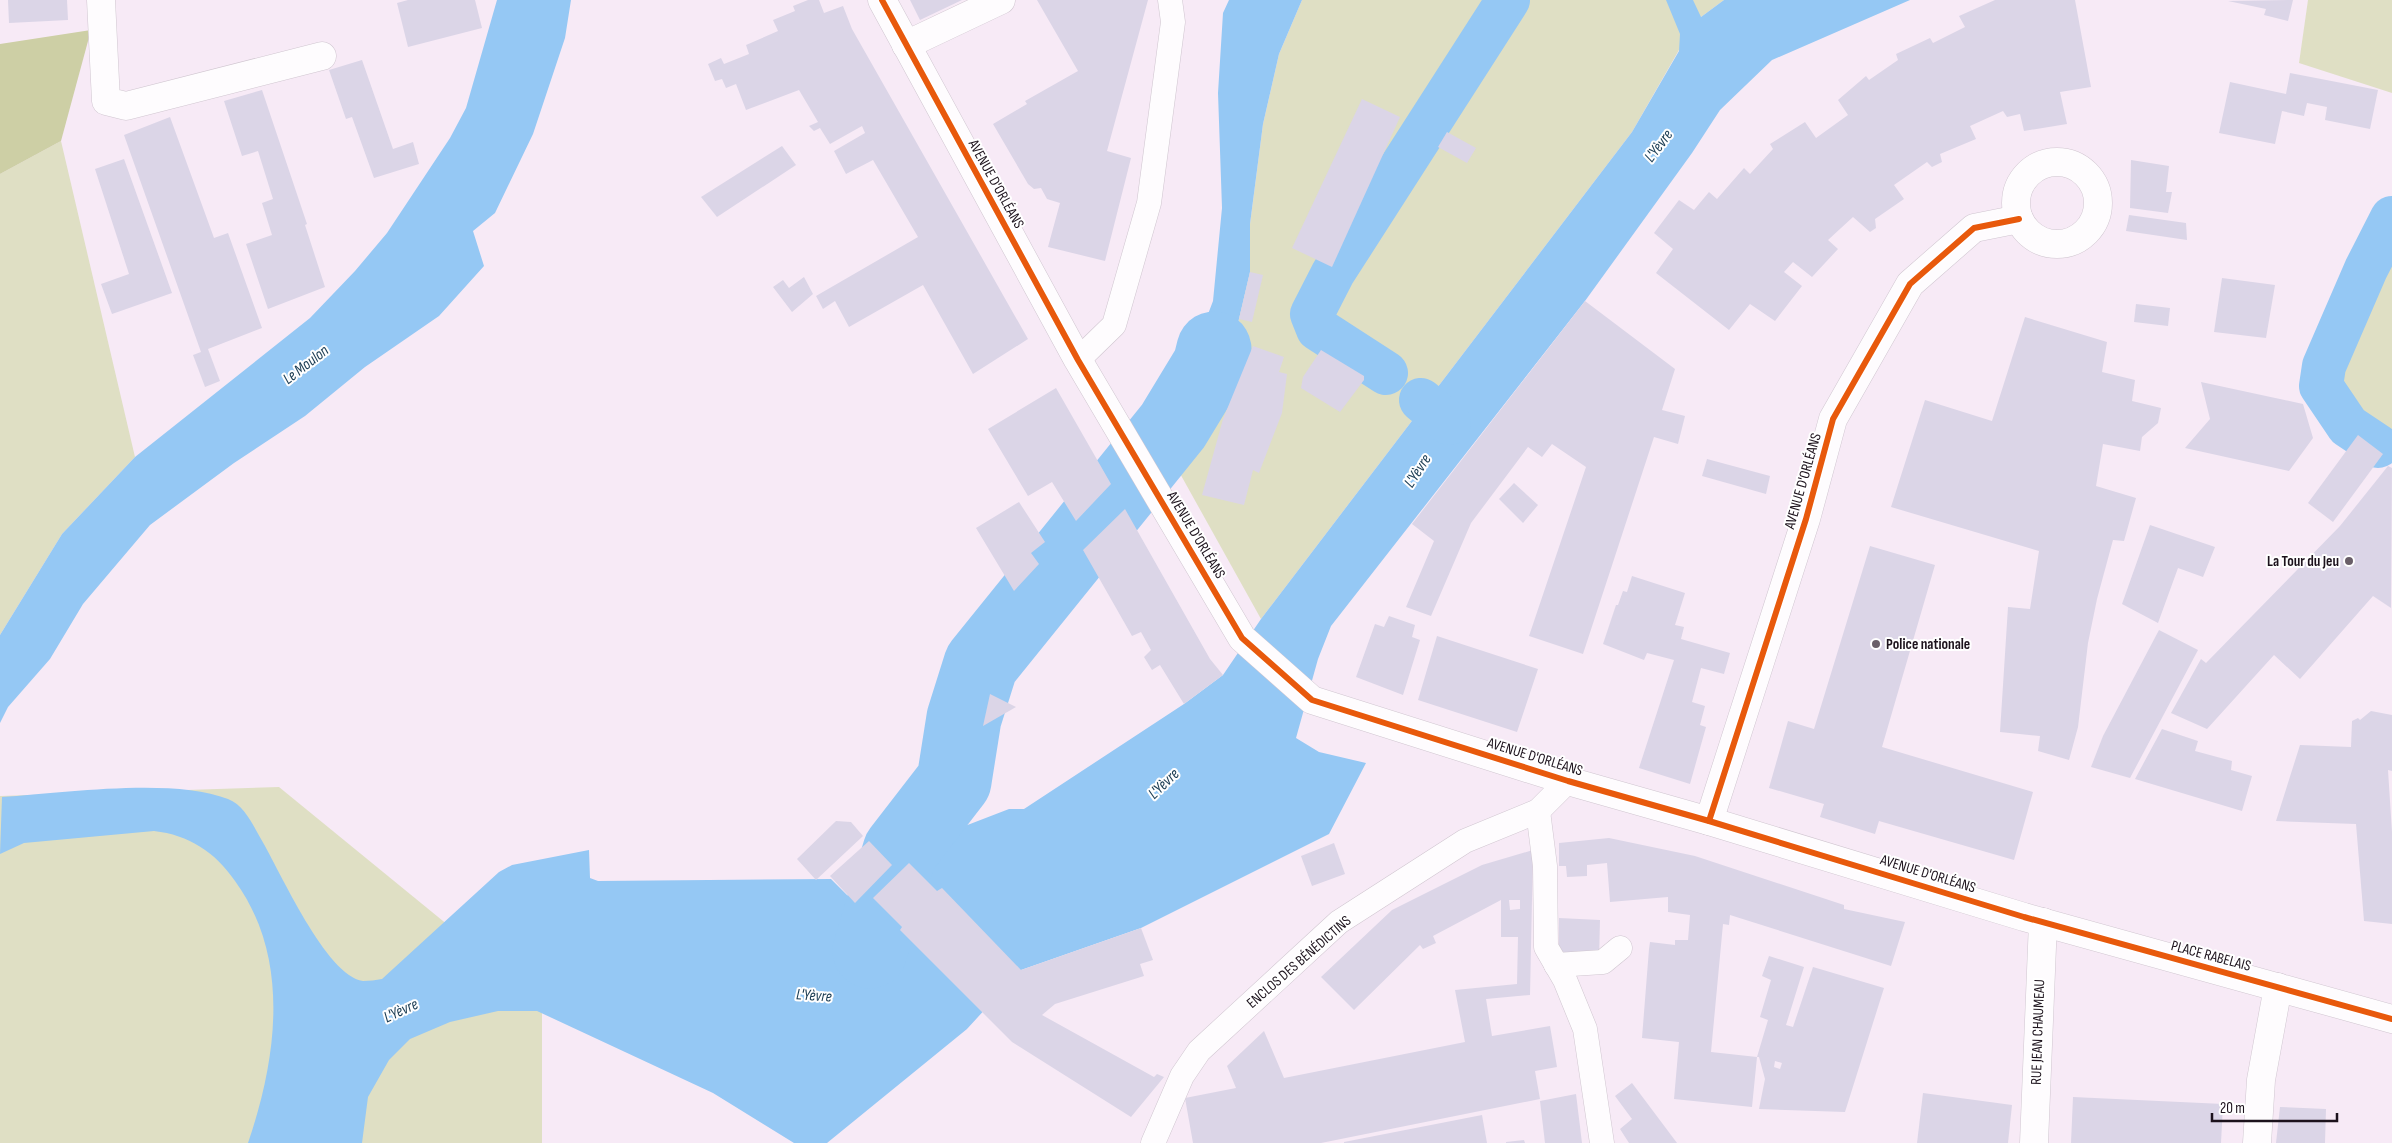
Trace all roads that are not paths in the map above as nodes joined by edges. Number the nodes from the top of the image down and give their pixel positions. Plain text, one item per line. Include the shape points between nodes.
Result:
1 (101, 0) edge
2 (882, 0) edge
3 (1001, 0) edge
4 (1170, 0) edge
5 (906, 44) junction
6 (322, 56) dead end
7 (2019, 219) dead end
8 (1078, 360) junction
9 (1568, 781) junction
10 (1538, 811) junction
11 (1709, 821) junction
12 (2033, 919) junction
13 (1620, 948) dead end
14 (1556, 965) junction
15 (2278, 987) junction
16 (2392, 1019) edge
17 (1153, 1143) edge
18 (1602, 1143) edge
19 (2034, 1143) edge
20 (2257, 1143) edge

1 - 6 main road via 106,101 126,106
2 - 5 main road, AVENUE D'ORLÉANS
3 - 5 main road
4 - 8 lane via 1174,22 1149,203 1114,325
5 - 8 main road, AVENUE D'ORLÉANS
7 - 11 main road, AVENUE D'ORLÉANS via 1974,228 1910,284 1833,419 1806,518
8 - 9 main road, AVENUE D'ORLÉANS via 1242,638 1312,700
9 - 10 lane, ENCLOS DES BÉNÉDICTINS
9 - 11 main road, AVENUE D'ORLÉANS
10 - 14 lane via 1545,866 1546,947
10 - 17 lane, ENCLOS DES BÉNÉDICTINS via 1464,841 1339,922 1199,1051 1182,1076
11 - 12 main road, AVENUE D'ORLÉANS
12 - 15 main road, PLACE RABELAIS
12 - 19 main road, RUE JEAN CHAUMEAU
13 - 14 lane via 1603,962
14 - 18 lane via 1585,1029
15 - 16 main road, PLACE RABELAIS
15 - 20 main road via 2261,1080

